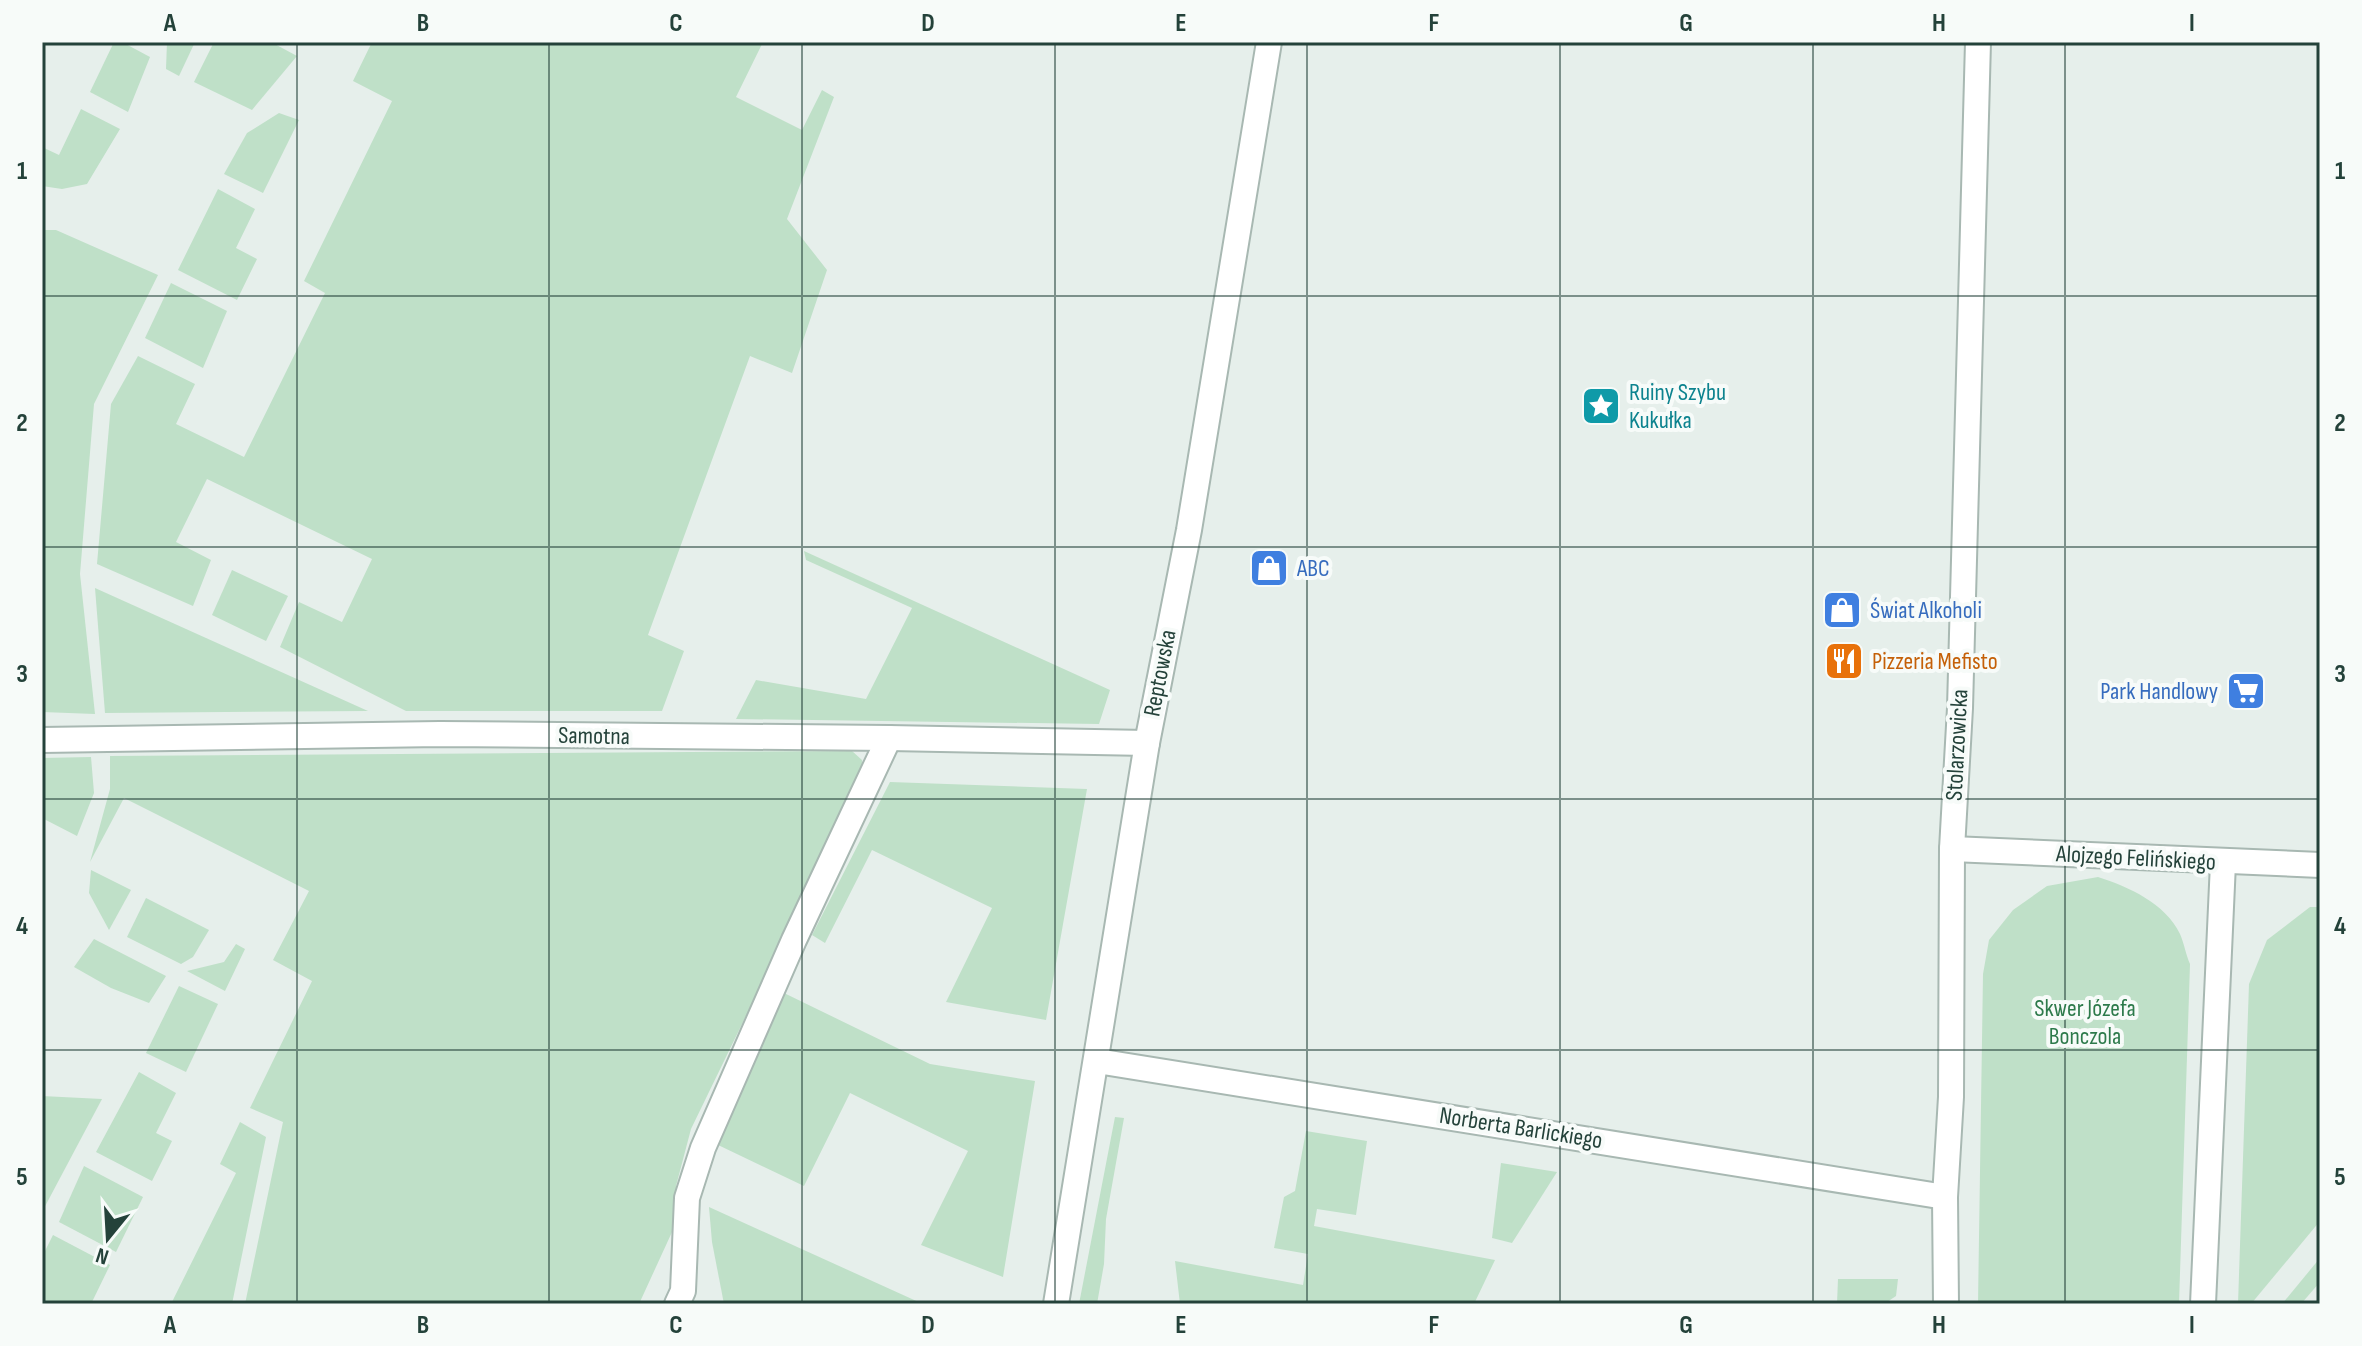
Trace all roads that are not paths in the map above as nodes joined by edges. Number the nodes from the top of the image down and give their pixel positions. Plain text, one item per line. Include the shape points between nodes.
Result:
1 (1269, 42) edge
2 (1978, 42) edge
3 (889, 738) junction
4 (42, 740) edge
5 (1147, 743) junction
6 (1952, 849) junction
7 (2223, 863) junction
8 (2320, 865) edge
9 (1097, 1061) junction
10 (1945, 1197) junction
11 (677, 1304) edge
12 (1056, 1304) edge
13 (1946, 1304) edge
14 (2203, 1304) edge

1 - 5 street, Reptowska via 1189,530
2 - 6 street, Stolarzowicka
3 - 4 street, Samotna via 412,734
3 - 5 street, Samotna
3 - 11 street via 703,1148 687,1198 683,1291
5 - 9 street, Reptowska
6 - 7 street, Alojzego Felińskiego
6 - 10 street, Stolarzowicka
7 - 8 street, Alojzego Felińskiego
7 - 14 street
9 - 10 street, Norberta Barlickiego
9 - 12 street, Reptowska
10 - 13 street, Stolarzowicka

